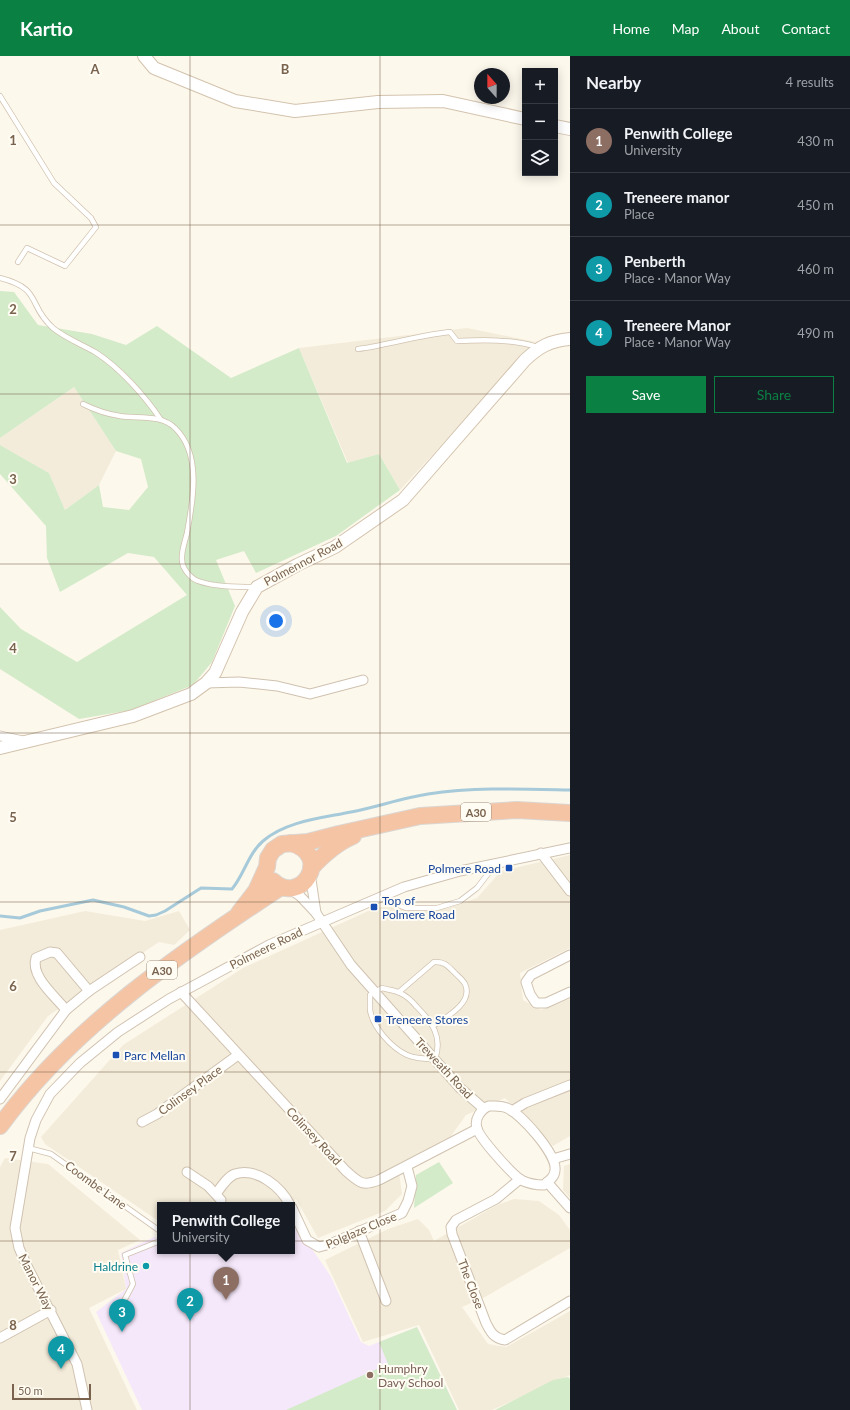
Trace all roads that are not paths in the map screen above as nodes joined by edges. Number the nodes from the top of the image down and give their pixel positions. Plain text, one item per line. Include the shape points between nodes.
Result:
1 (144, 56) edge
2 (0, 96) edge
3 (522, 119) edge
4 (558, 127) edge
5 (570, 129) edge
6 (18, 262) dead end
7 (0, 278) edge
8 (570, 339) edge
9 (538, 348) junction
10 (358, 349) dead end
11 (83, 404) dead end
12 (161, 420) junction
13 (257, 587) junction
14 (363, 680) dead end
15 (206, 683) junction
16 (0, 736) edge
17 (23, 741) junction
18 (0, 748) edge
19 (570, 813) edge
20 (384, 823) junction
21 (291, 843) junction
22 (570, 848) edge
23 (541, 853) junction
24 (496, 863) junction
25 (267, 867) junction
26 (311, 871) junction
27 (285, 887) junction
28 (570, 891) edge
29 (380, 898) junction
30 (239, 913) junction
31 (316, 913) junction
32 (322, 922) junction
33 (570, 955) edge
34 (140, 957) dead end
35 (89, 991) junction
36 (181, 992) junction
37 (375, 992) junction
38 (399, 992) junction
39 (570, 992) edge
40 (66, 1010) junction
41 (433, 1026) junction
42 (238, 1055) junction
43 (435, 1059) junction
44 (570, 1084) edge
45 (0, 1099) edge
46 (483, 1108) junction
47 (512, 1111) junction
48 (142, 1122) dead end
49 (0, 1126) edge
50 (477, 1129) junction
51 (28, 1148) junction
52 (570, 1154) edge
53 (553, 1159) junction
54 (406, 1167) junction
55 (187, 1172) dead end
56 (520, 1179) junction
57 (547, 1182) junction
58 (288, 1202) edge
59 (570, 1208) edge
60 (295, 1214) edge
61 (157, 1229) edge
62 (359, 1231) junction
63 (157, 1241) edge
64 (125, 1299) dead end
65 (386, 1301) dead end
66 (570, 1301) edge
67 (51, 1310) junction
68 (0, 1338) edge
69 (87, 1410) edge

1 - 3 street via 154,68 235,101 295,111 378,102 443,101
2 - 6 lane via 54,183 91,218 96,227 65,266 27,248
4 - 5 street
7 - 12 lane via 17,282 31,293 42,318 53,328 96,353 116,370 150,403
8 - 9 street, Polmennor Road
9 - 10 lane via 507,342 457,341 450,332 417,336 384,346
9 - 13 street, Polmennor Road via 403,500 335,547 297,564
11 - 12 lane via 108,414
12 - 13 lane via 175,428 191,458 194,492 182,560 186,572 197,580 225,586
13 - 15 street, Polmennor Road via 242,612 215,673
14 - 15 street via 310,694 277,686 239,682
15 - 17 street, Polmennor Road via 191,694 133,716
16 - 17 street
17 - 18 street, Polmennor Road
19 - 20 highway, A30 via 517,810 476,812 420,816
20 - 21 highway, A30 via 308,842
20 - 26 highway, A30 via 334,847
21 - 25 highway, A30 via 282,844 273,850 268,858
21 - 26 highway via 300,846 306,852 311,859
22 - 23 street, Polmeere Road
23 - 24 street, Polmeere Road
23 - 28 street
24 - 29 street, Polmeere Road via 404,887
24 - 29 lane via 477,888 460,901 436,908 406,908
25 - 27 highway via 272,879
25 - 30 highway, A30 via 256,891
26 - 27 highway, A30 via 302,884
26 - 31 street, Treweath Road
27 - 30 highway, A30
27 - 31 street, Treweath Road via 300,896
29 - 32 street, Polmeere Road
30 - 49 highway, A30 via 181,955 88,1030 48,1067
31 - 32 street, Treweath Road
32 - 36 street, Polmeere Road via 270,945
32 - 37 street, Treweath Road via 351,965
33 - 39 street via 531,975 526,982 536,1003 546,1003
34 - 35 street
35 - 40 street
35 - 40 street via 57,954 50,952 36,958 34,965 37,974
36 - 42 street, Colinsey Road
36 - 51 street, Polmeere Road via 118,1032 80,1063 50,1094 36,1120
37 - 38 lane via 382,988
37 - 43 street, Treweath Road
37 - 43 lane via 370,995 370,1012 376,1025 394,1047 408,1056
38 - 41 lane via 408,998
38 - 41 lane via 434,962 441,961 447,965 465,984 466,995 459,1007
40 - 45 street
41 - 43 lane via 438,1042
42 - 48 street, Colinsey Place via 157,1114
42 - 54 street, Colinsey Road via 346,1171 361,1183 369,1184
43 - 46 street, Treweath Road via 460,1088
44 - 47 street
46 - 47 street, Treweath Road via 506,1107
46 - 50 street, Treweath Road via 476,1121
47 - 53 street, Treweath Road via 524,1121
50 - 54 street, Colinsey Road
50 - 56 street via 510,1171
51 - 61 lane, Coombe Lane via 51,1154
51 - 67 street, Manor Way via 15,1228 19,1248
52 - 53 street
53 - 57 street via 555,1170
54 - 62 street, Polglaze Close via 412,1186 402,1213
55 - 58 street via 208,1186 218,1197 234,1174 248,1172 273,1184
56 - 57 street via 534,1185 544,1185
56 - 66 street, The Close via 496,1199 456,1220 451,1227 486,1323 492,1334 505,1340
57 - 59 street
60 - 62 street, Polglaze Close via 307,1240 320,1247
62 - 65 street
63 - 64 lane via 125,1255 133,1284
67 - 68 street
67 - 69 street, Manor Way via 77,1364

